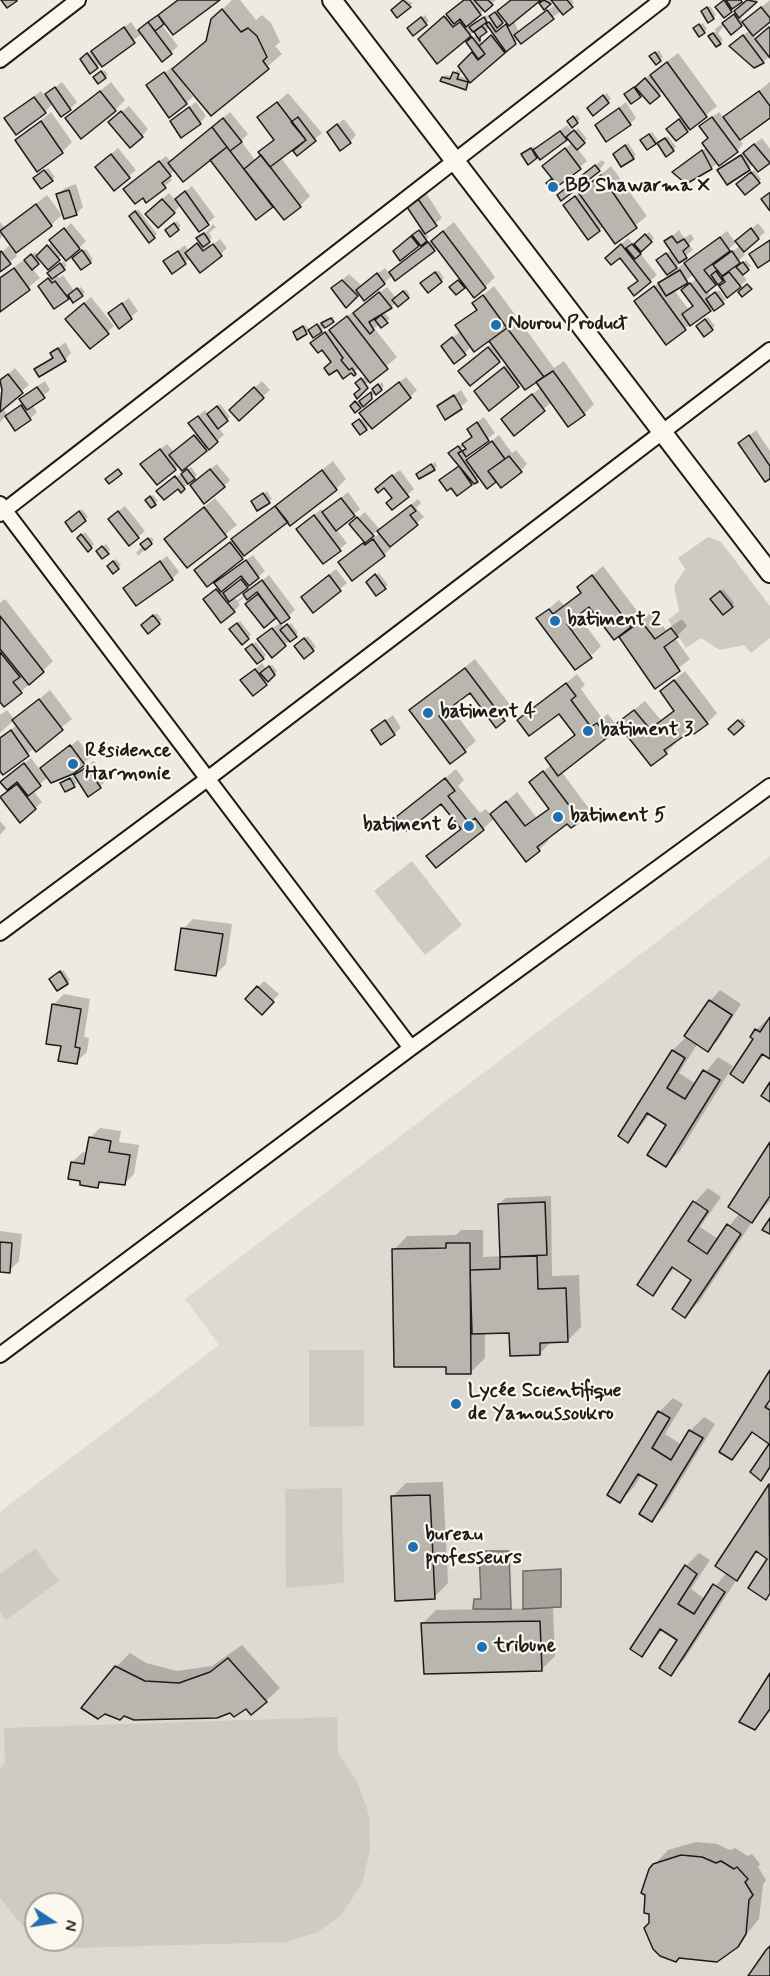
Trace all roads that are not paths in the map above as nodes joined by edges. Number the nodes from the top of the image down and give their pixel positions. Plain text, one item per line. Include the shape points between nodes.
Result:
1 (78, 0) edge
2 (332, 0) edge
3 (662, 0) edge
4 (0, 60) edge
5 (455, 161) junction
6 (770, 350) edge
7 (662, 434) junction
8 (2, 509) edge
9 (770, 573) edge
10 (206, 780) junction
11 (770, 786) edge
12 (0, 933) edge
13 (411, 1048) junction
14 (0, 1355) edge

1 - 4 street
2 - 5 street
3 - 5 street
5 - 7 street
5 - 8 street
6 - 7 street
7 - 9 street
7 - 10 street
8 - 10 street
10 - 12 street
10 - 13 street
11 - 13 street
13 - 14 street

